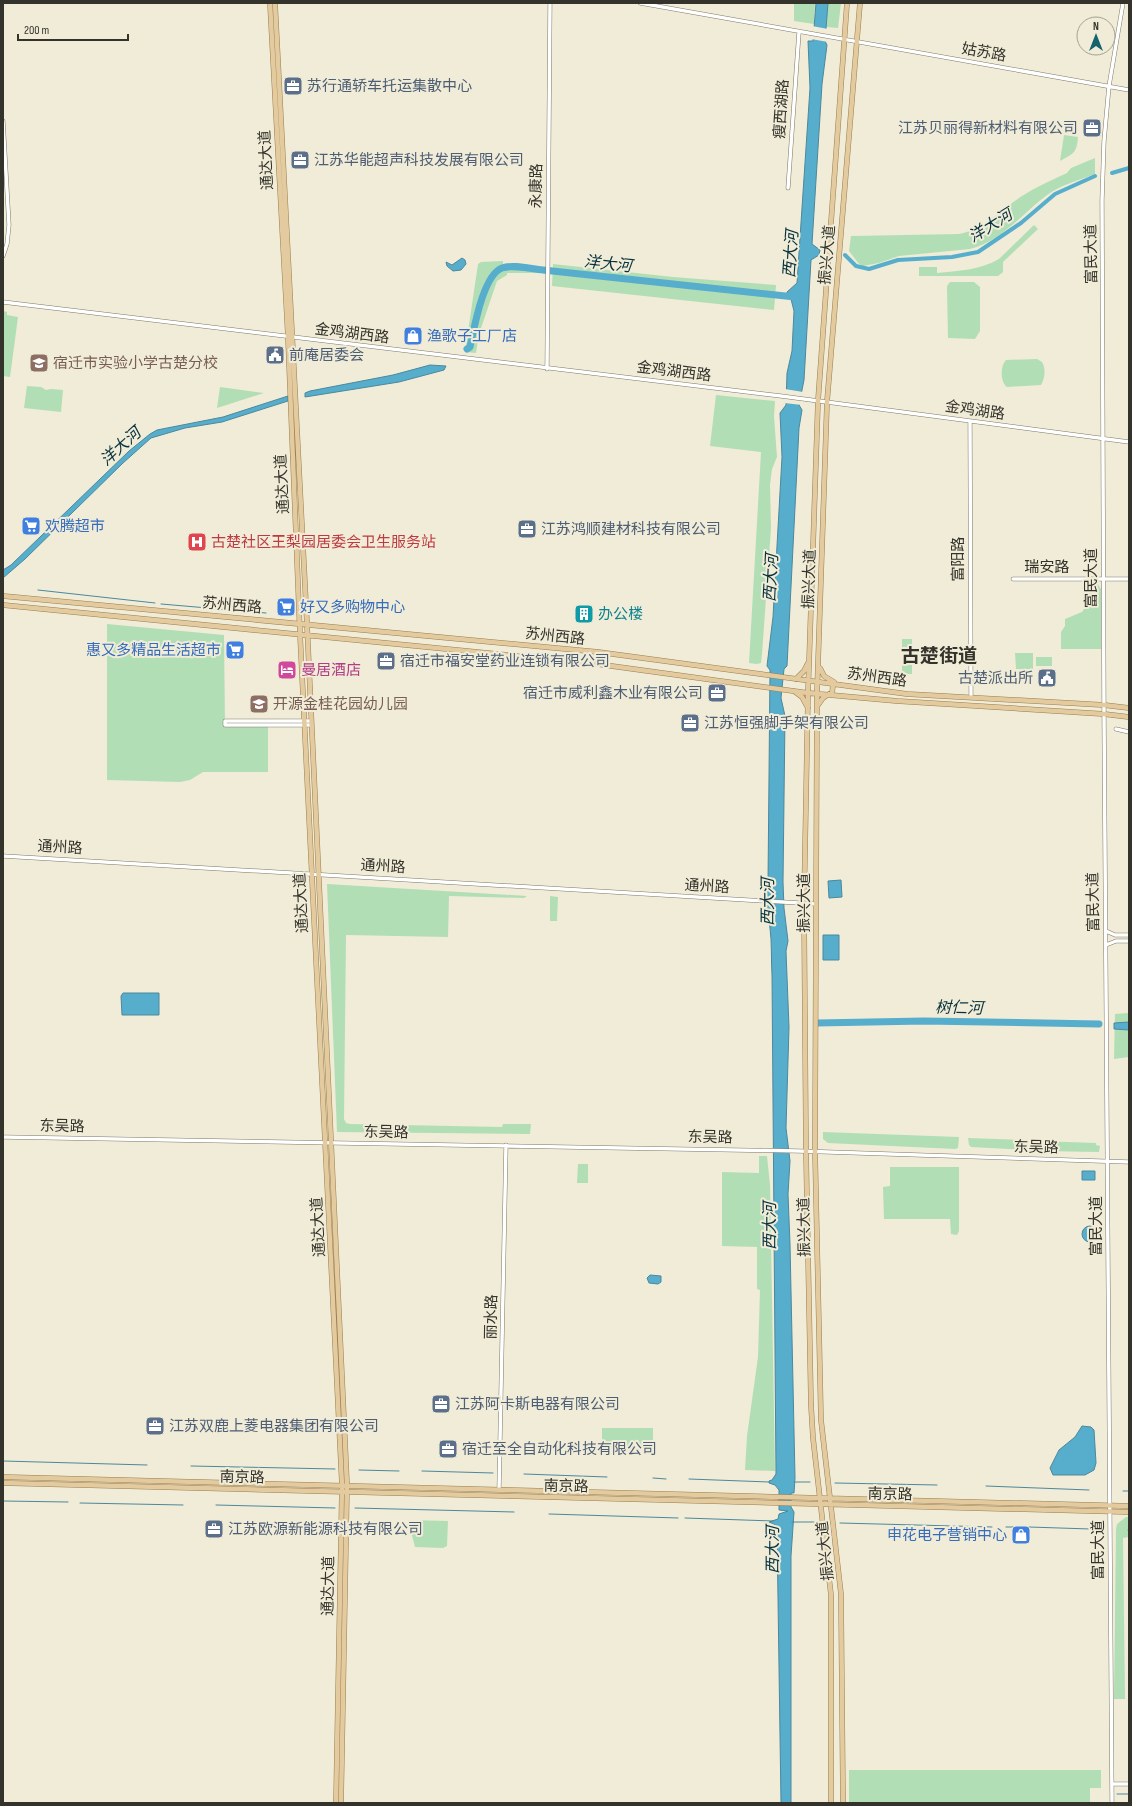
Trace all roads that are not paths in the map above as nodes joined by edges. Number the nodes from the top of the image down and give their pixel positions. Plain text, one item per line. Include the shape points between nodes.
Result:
1 (270, 3) edge
2 (275, 3) edge
3 (550, 3) edge
4 (640, 3) edge
5 (847, 3) edge
6 (860, 3) edge
7 (1122, 3) edge
8 (798, 32) junction
9 (844, 40) junction
10 (857, 42) junction
11 (1110, 86) junction
12 (1129, 90) edge
13 (3, 121) edge
14 (788, 188) dead end
15 (3, 256) edge
16 (3, 302) edge
17 (290, 337) junction
18 (547, 369) junction
19 (818, 401) junction
20 (827, 402) junction
21 (970, 421) junction
22 (1103, 439) junction
23 (1129, 442) edge
24 (1013, 579) dead end
25 (1103, 579) junction
26 (1129, 579) edge
27 (3, 596) edge
28 (3, 605) edge
29 (300, 623) junction
30 (307, 624) junction
31 (300, 634) junction
32 (307, 635) junction
33 (810, 653) junction
34 (819, 658) junction
35 (794, 678) junction
36 (809, 680) junction
37 (818, 681) junction
38 (833, 683) junction
39 (841, 684) junction
40 (792, 691) junction
41 (808, 693) junction
42 (817, 693) junction
43 (831, 694) junction
44 (971, 697) junction
45 (1104, 704) junction
46 (817, 707) junction
47 (1129, 708) edge
48 (808, 709) junction
49 (1104, 714) junction
50 (1129, 717) edge
51 (256, 723) junction
52 (304, 723) junction
53 (311, 723) junction
54 (1116, 730) dead end
55 (1129, 732) edge
56 (3, 856) edge
57 (312, 874) junction
58 (318, 875) junction
59 (804, 904) junction
60 (816, 904) junction
61 (1106, 931) junction
62 (1129, 935) edge
63 (1129, 941) edge
64 (1106, 945) junction
65 (3, 1137) edge
66 (328, 1143) junction
67 (506, 1145) junction
68 (806, 1151) junction
69 (815, 1151) junction
70 (1108, 1161) junction
71 (1129, 1162) edge
72 (3, 1477) edge
73 (3, 1483) edge
74 (345, 1485) junction
75 (499, 1490) junction
76 (344, 1492) junction
77 (820, 1497) junction
78 (830, 1498) junction
79 (821, 1505) junction
80 (832, 1505) junction
81 (1110, 1505) junction
82 (1129, 1506) edge
83 (1110, 1511) junction
84 (1129, 1512) edge
85 (1112, 1784) junction
86 (1129, 1784) edge
87 (336, 1803) edge
88 (341, 1803) edge
89 (831, 1803) edge
90 (843, 1803) edge
91 (1112, 1803) edge

1 - 17 main road, 通达大道
2 - 17 main road, 通达大道
3 - 18 street, 永康路
4 - 8 street
5 - 9 main road, 振兴大道
6 - 10 main road, 振兴大道
7 - 11 street, 富民大道
8 - 9 street, 姑苏路
8 - 14 street, 瘦西湖路
9 - 10 street, 姑苏路
9 - 19 main road, 振兴大道
10 - 11 street, 姑苏路
10 - 20 main road, 振兴大道
11 - 12 street, 姑苏路
11 - 22 street, 富民大道 via 1104,141 1102,200
13 - 15 street via 9,225
16 - 17 street, 金鸡湖西路
17 - 18 street, 金鸡湖西路
17 - 29 main road, 通达大道
17 - 30 main road, 通达大道
18 - 19 street, 金鸡湖西路
19 - 20 street, 金鸡湖路
19 - 33 main road, 振兴大道
20 - 21 street, 金鸡湖路
20 - 34 main road, 振兴大道
21 - 22 street, 金鸡湖路
21 - 44 street, 富阳路
22 - 23 street, 金鸡湖路
22 - 25 street, 富民大道
24 - 25 street, 瑞安路
25 - 26 street, 瑞安路
25 - 45 street, 富民大道
27 - 29 main road, 苏州西路
28 - 31 main road, 苏州西路
29 - 30 main road, 苏州西路
29 - 31 main road, 通达大道
30 - 32 main road, 通达大道
30 - 35 main road, 苏州西路 via 598,652
31 - 32 main road, 苏州西路
31 - 52 main road, 通达大道
32 - 40 main road, 苏州西路 via 597,664
32 - 53 main road, 通达大道
33 - 35 main road via 807,667
33 - 36 main road, 振兴大道
34 - 37 main road, 振兴大道
34 - 39 main road via 820,670 824,676
35 - 36 main road, 苏州西路
36 - 37 main road, 苏州西路
36 - 41 main road, 振兴大道
37 - 38 main road, 苏州西路
37 - 42 main road, 振兴大道
38 - 39 main road, 苏州西路
38 - 43 main road
39 - 44 main road, 苏州西路 via 907,694
40 - 41 main road, 苏州西路
40 - 48 main road via 802,698
41 - 42 main road, 苏州西路
41 - 48 main road, 振兴大道
42 - 43 main road, 苏州西路
42 - 46 main road, 振兴大道
43 - 46 main road via 823,698
43 - 49 main road, 苏州西路 via 896,701
44 - 45 main road, 苏州西路
45 - 47 main road, 苏州西路
45 - 49 street, 富民大道
46 - 60 main road, 振兴大道
48 - 59 main road, 振兴大道
49 - 50 main road, 苏州西路
49 - 61 street, 富民大道
51 - 51 street via 225,721 225,725
51 - 52 street
52 - 53 street
52 - 57 main road, 通达大道
53 - 58 main road, 通达大道
54 - 55 street
56 - 57 street, 通州路
57 - 58 street, 通州路
57 - 66 main road, 通达大道
58 - 59 street, 通州路
58 - 66 main road, 通达大道
59 - 60 street, 通州路
59 - 68 main road, 振兴大道
60 - 69 main road, 振兴大道
61 - 62 street via 1115,935
61 - 64 street, 富民大道
63 - 64 street via 1116,941
64 - 70 street, 富民大道
65 - 66 street, 东吴路
66 - 67 street, 东吴路
66 - 74 main road, 通达大道
67 - 68 street, 东吴路
67 - 75 street, 丽水路
68 - 69 street, 东吴路
68 - 77 main road, 振兴大道 via 811,1405
69 - 70 street, 东吴路
69 - 78 main road, 振兴大道 via 821,1420
70 - 71 street, 东吴路
70 - 81 street, 富民大道
72 - 74 main road, 南京路
73 - 76 main road, 南京路
74 - 75 main road, 南京路
74 - 76 main road, 通达大道
75 - 77 main road, 南京路
76 - 79 main road, 南京路
76 - 87 main road, 通达大道
76 - 88 main road, 通达大道
77 - 78 main road, 南京路
77 - 79 main road, 振兴大道
78 - 80 main road, 振兴大道
78 - 81 main road, 南京路
79 - 80 main road, 南京路
79 - 89 main road, 振兴大道 via 831,1595
80 - 83 main road, 南京路
80 - 90 main road, 振兴大道 via 841,1594
81 - 82 main road, 南京路
81 - 83 street, 富民大道
83 - 84 main road, 南京路
83 - 85 street, 富民大道
85 - 86 street
85 - 91 street, 富民大道

